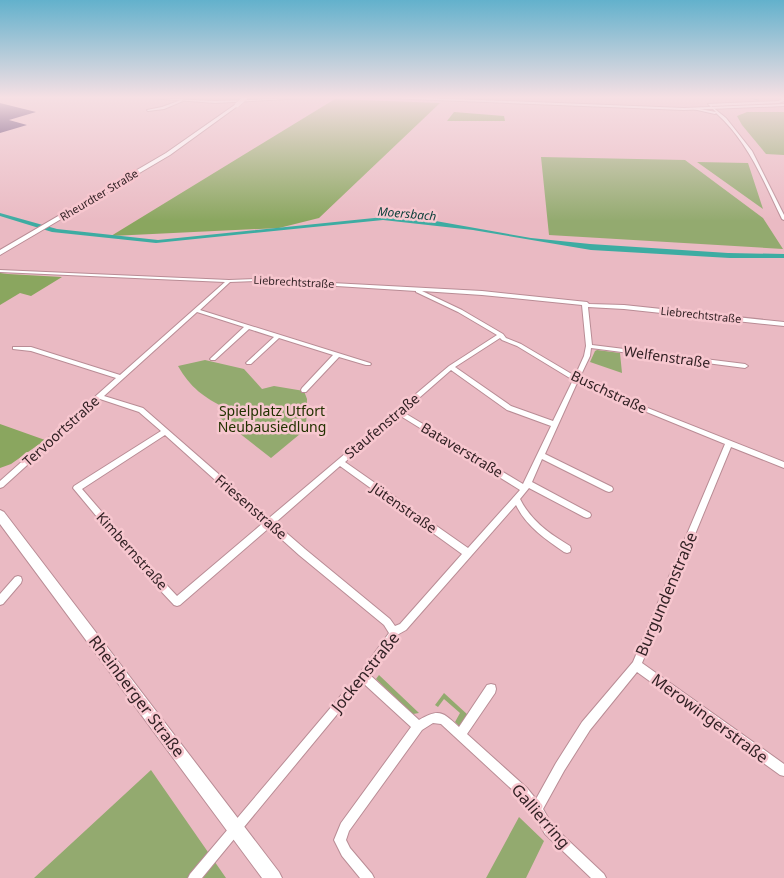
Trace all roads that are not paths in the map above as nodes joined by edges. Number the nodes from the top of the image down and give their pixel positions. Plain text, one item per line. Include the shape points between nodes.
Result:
1 (191, 139) edge
2 (740, 139) edge
3 (784, 219) edge
4 (0, 253) edge
5 (0, 271) edge
6 (229, 281) junction
7 (416, 290) junction
8 (586, 304) junction
9 (198, 311) junction
10 (784, 324) edge
11 (248, 327) junction
12 (501, 335) junction
13 (278, 336) junction
14 (589, 346) junction
15 (15, 348) dead end
16 (338, 355) junction
17 (213, 359) dead end
18 (249, 363) dead end
19 (368, 364) dead end
20 (744, 366) dead end
21 (451, 367) junction
22 (122, 377) junction
23 (577, 380) junction
24 (304, 390) dead end
25 (100, 397) junction
26 (399, 412) junction
27 (553, 424) junction
28 (166, 431) junction
29 (729, 444) junction
30 (540, 454) junction
31 (339, 462) junction
32 (784, 465) edge
33 (0, 485) edge
34 (526, 486) junction
35 (609, 489) dead end
36 (516, 498) junction
37 (0, 515) edge
38 (587, 515) dead end
39 (269, 523) junction
40 (567, 549) dead end
41 (468, 553) junction
42 (18, 580) dead end
43 (0, 601) edge
44 (394, 632) junction
45 (636, 666) junction
46 (363, 676) junction
47 (491, 689) dead end
48 (418, 726) junction
49 (460, 735) junction
50 (784, 771) edge
51 (537, 809) junction
52 (236, 826) junction
53 (194, 878) edge
54 (273, 878) edge
55 (368, 878) edge
56 (600, 878) edge

1 - 4 main road, Rheurdter Straße, bridge
2 - 3 street via 750,151
5 - 6 street, Liebrechtstraße
6 - 7 street, Liebrechtstraße
6 - 9 street, Tervoortstraße
7 - 8 street, Liebrechtstraße
7 - 12 street, Buschstraße
8 - 10 street, Liebrechtstraße
8 - 14 street, Jockenstraße
9 - 11 street
9 - 22 street, Tervoortstraße
11 - 13 street
11 - 17 street
12 - 21 street, Staufenstraße
12 - 23 street, Buschstraße
13 - 16 street
13 - 18 street
14 - 20 street, Welfenstraße
14 - 23 street, Jockenstraße
15 - 22 street via 30,349
16 - 19 street
16 - 24 street
21 - 26 street, Staufenstraße
21 - 27 street via 509,408
22 - 25 street, Tervoortstraße
23 - 27 street, Jockenstraße
23 - 29 street, Buschstraße
25 - 28 street, Friesenstraße via 141,410
25 - 33 street, Tervoortstraße
26 - 31 street, Staufenstraße
26 - 34 street, Bataverstraße
27 - 30 street, Jockenstraße
28 - 39 street, Friesenstraße
28 - 39 street, Kimbernstraße via 77,488 177,602
29 - 32 street, Buschstraße
29 - 45 street, Burgundenstraße
30 - 34 street, Jockenstraße
30 - 35 street
31 - 39 street, Staufenstraße
31 - 41 street, Jütenstraße
34 - 36 street, Jockenstraße
34 - 38 street
36 - 40 street via 538,531
36 - 41 street, Jockenstraße
37 - 52 main road, Rheinberger Straße
39 - 44 street, Friesenstraße via 387,622
41 - 44 street, Jockenstraße via 403,627
42 - 43 street
44 - 46 street, Jockenstraße
45 - 50 street, Merowingerstraße
45 - 51 street, Burgundenstraße via 586,726
46 - 48 street
46 - 52 street, Jockenstraße
47 - 49 street
48 - 49 street, Gallierring via 432,718 443,719
48 - 55 street via 345,827 340,840
49 - 51 street, Gallierring via 523,792
51 - 56 street, Gallierring via 549,830
52 - 53 street, Jockenstraße
52 - 54 main road, Rheinberger Straße

